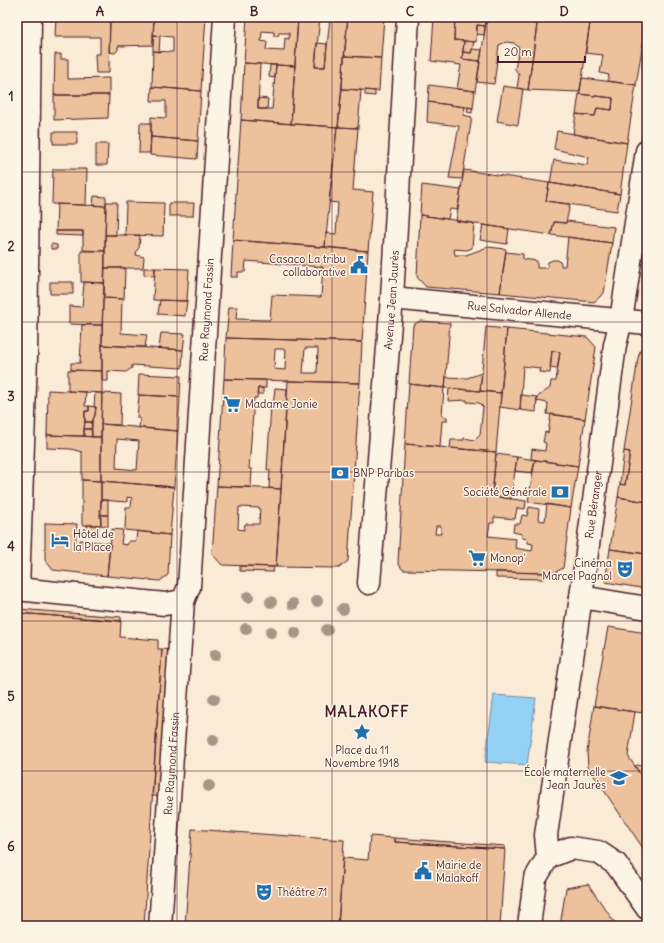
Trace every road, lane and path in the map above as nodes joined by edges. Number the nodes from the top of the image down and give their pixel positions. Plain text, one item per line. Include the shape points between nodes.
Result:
1 (30, 17) edge
2 (225, 17) edge
3 (408, 17) edge
4 (647, 151) edge
5 (392, 298) junction
6 (621, 320) junction
7 (647, 323) edge
8 (22, 355) edge
9 (369, 583) dead end
10 (18, 589) edge
11 (581, 597) junction
12 (183, 601) junction
13 (647, 608) edge
14 (548, 857) junction
15 (647, 908) edge
16 (160, 926) edge
17 (529, 926) edge

1 - 8 street
2 - 12 street, Rue Raymond Fassin via 189,587
3 - 5 street, Avenue Jean Jaurès
4 - 6 street, Rue Béranger
5 - 6 street, Rue Salvador Allende
5 - 9 street, Avenue Jean Jaurès
6 - 7 street, Rue Salvador Allende
6 - 11 street, Rue Béranger via 615,344
8 - 10 street
10 - 12 street via 166,604
11 - 13 street
11 - 14 street, Rue Béranger via 546,835
12 - 16 street, Rue Raymond Fassin
14 - 15 street via 571,848 598,852 616,864
14 - 17 street via 535,879

